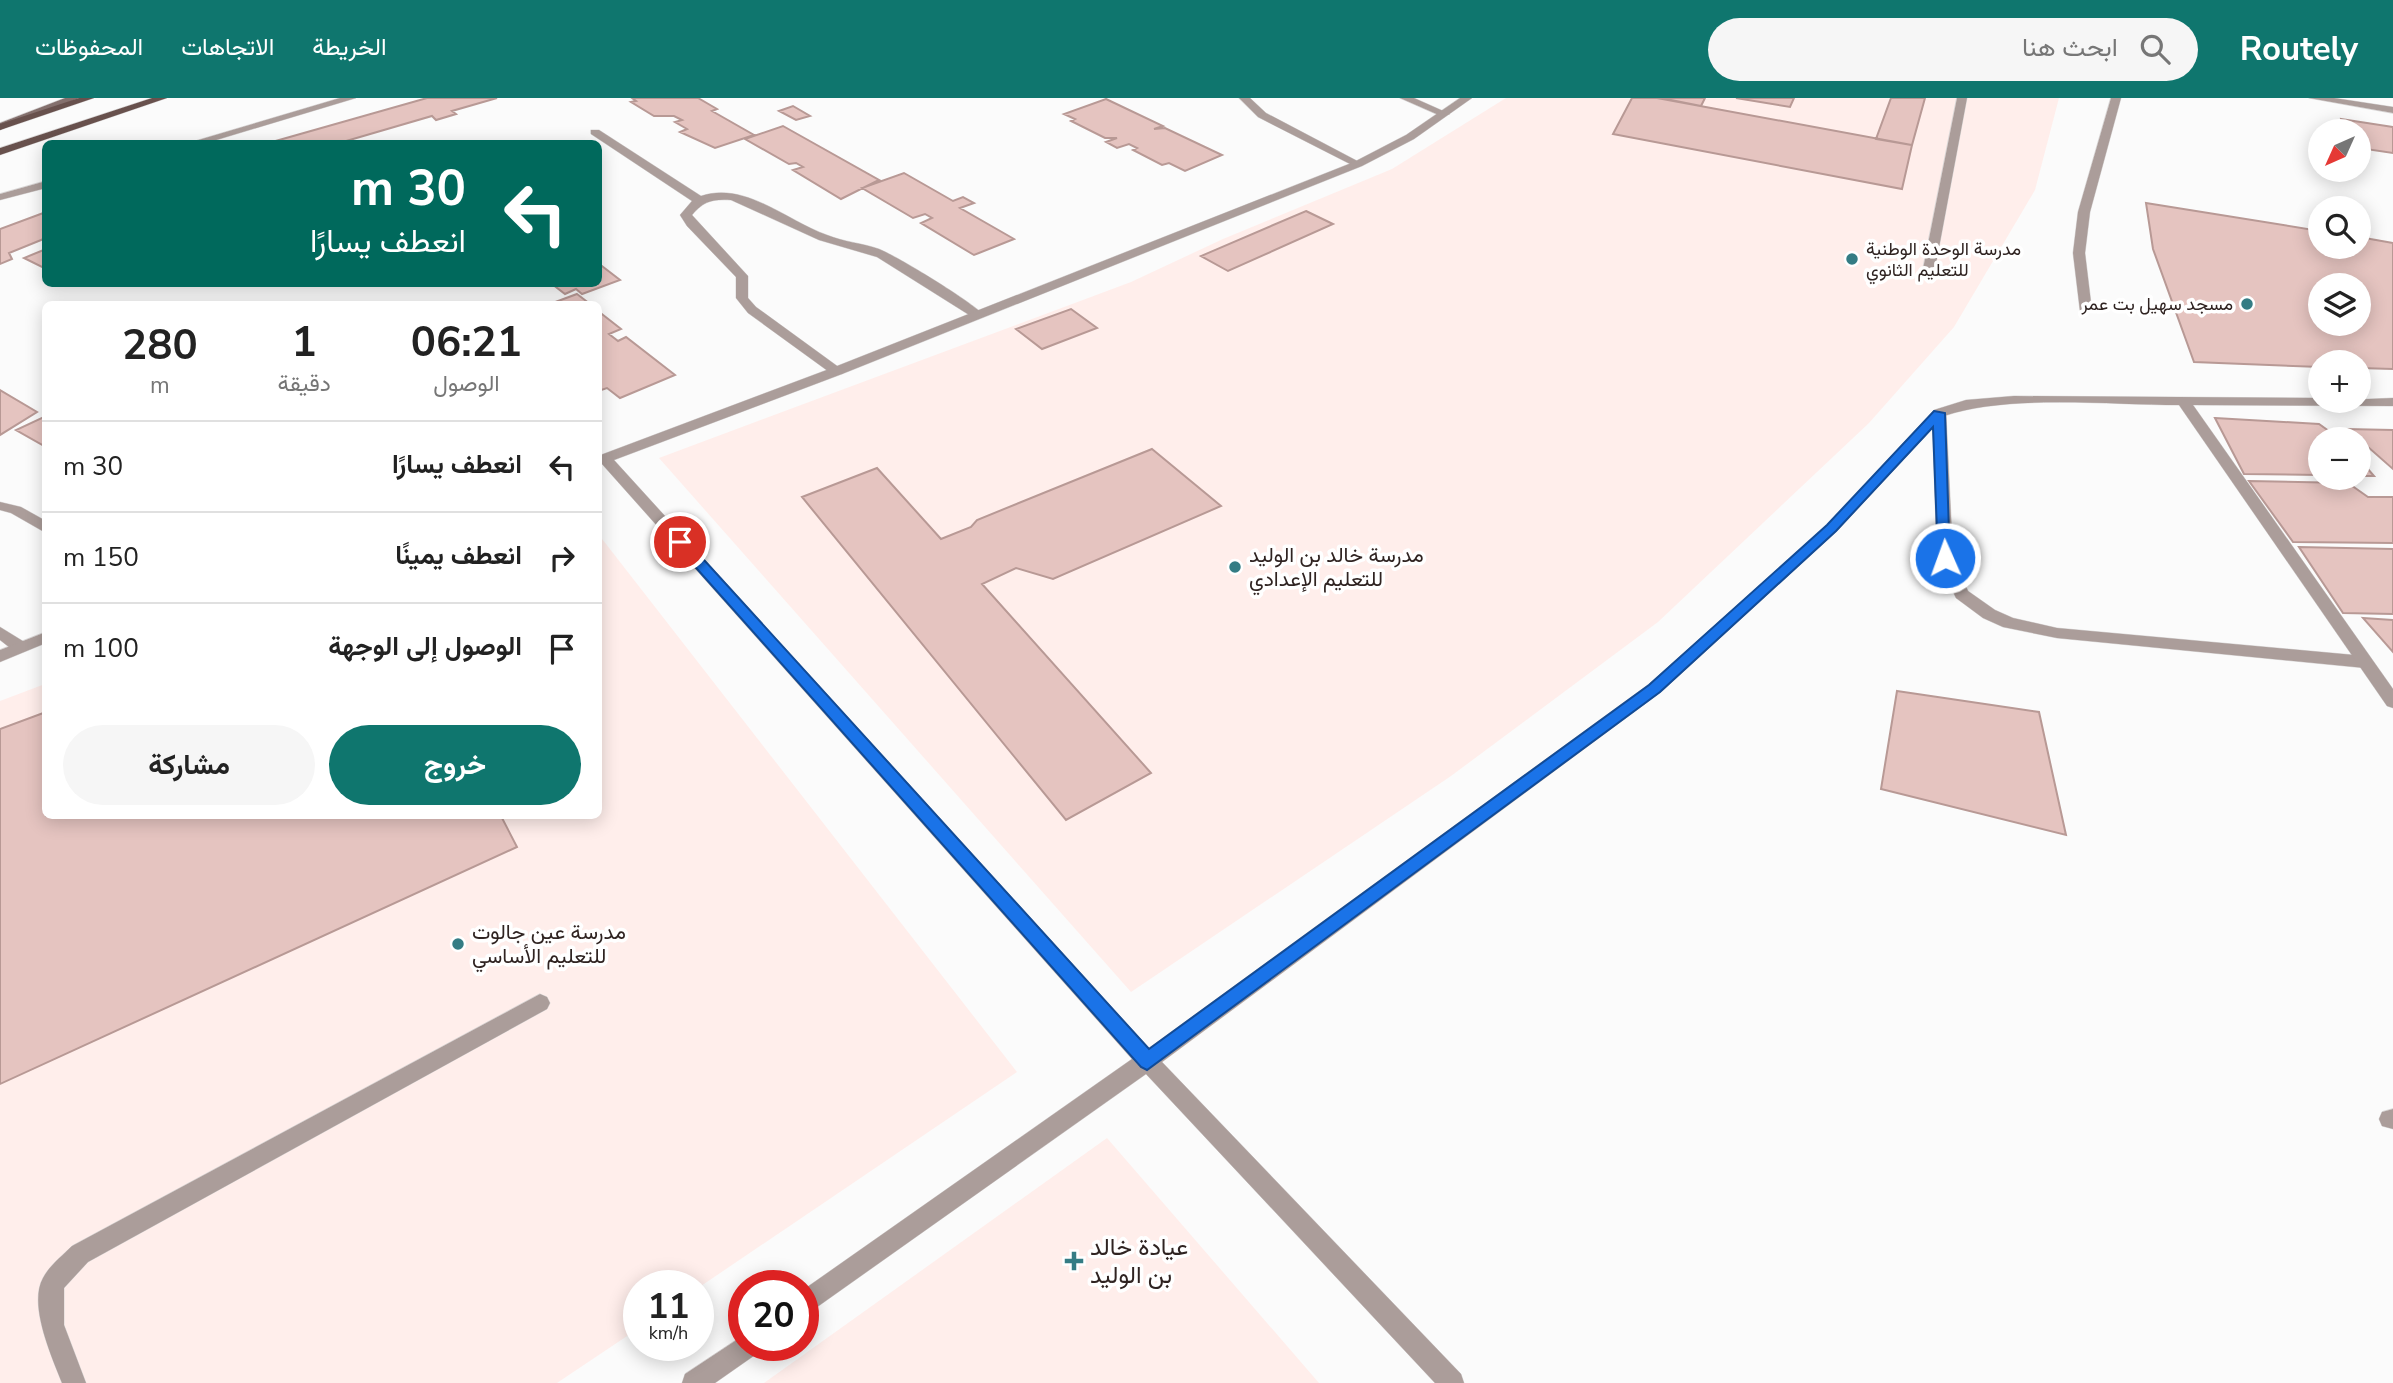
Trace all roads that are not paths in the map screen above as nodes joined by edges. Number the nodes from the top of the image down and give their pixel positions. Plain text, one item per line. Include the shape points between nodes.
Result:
1 (74, 98) edge
2 (89, 98) edge
3 (162, 98) edge
4 (351, 98) edge
5 (1244, 98) edge
6 (1405, 98) edge
7 (1467, 98) edge
8 (1962, 98) edge
9 (2116, 98) edge
10 (2314, 98) edge
11 (2393, 110) edge
12 (1445, 114) junction
13 (0, 127) edge
14 (595, 131) dead end
15 (204, 140) edge
16 (0, 152) edge
17 (1358, 164) junction
18 (42, 185) edge
19 (0, 197) edge
20 (699, 200) junction
21 (1929, 269) dead end
22 (2086, 311) dead end
23 (978, 315) junction
24 (837, 371) junction
25 (2183, 401) junction
26 (2393, 402) edge
27 (1939, 413) junction
28 (602, 460) edge
29 (0, 506) edge
30 (42, 526) edge
31 (0, 632) edge
32 (42, 639) edge
33 (20, 647) junction
34 (0, 656) edge
35 (2365, 662) junction
36 (2393, 701) edge
37 (540, 1003) dead end
38 (1147, 1061) junction
39 (819, 1294) edge
40 (728, 1359) edge
41 (74, 1383) edge
42 (694, 1383) edge
43 (1452, 1383) edge

1 - 13 main road
2 - 13 main road
3 - 16 main road
4 - 15 street
5 - 17 street via 1262,115
6 - 12 street
7 - 12 street
8 - 21 street
9 - 22 street via 2084,212 2080,253
10 - 11 street
12 - 17 street
14 - 20 street
17 - 23 street
18 - 19 street
20 - 23 street via 734,195 824,239 864,246
20 - 24 street via 686,215 742,276 742,298
23 - 24 street
24 - 28 street
25 - 26 street
25 - 27 street via 2014,400 1965,404
25 - 35 street
27 - 35 street via 1945,558 1962,594 1989,614 2057,633
27 - 38 street via 1832,528 1655,688
28 - 38 street
29 - 30 street
31 - 33 street
32 - 33 street
33 - 34 street
35 - 36 street
37 - 41 street via 80,1254 52,1284 51,1325
38 - 39 street
38 - 43 street
40 - 42 street

